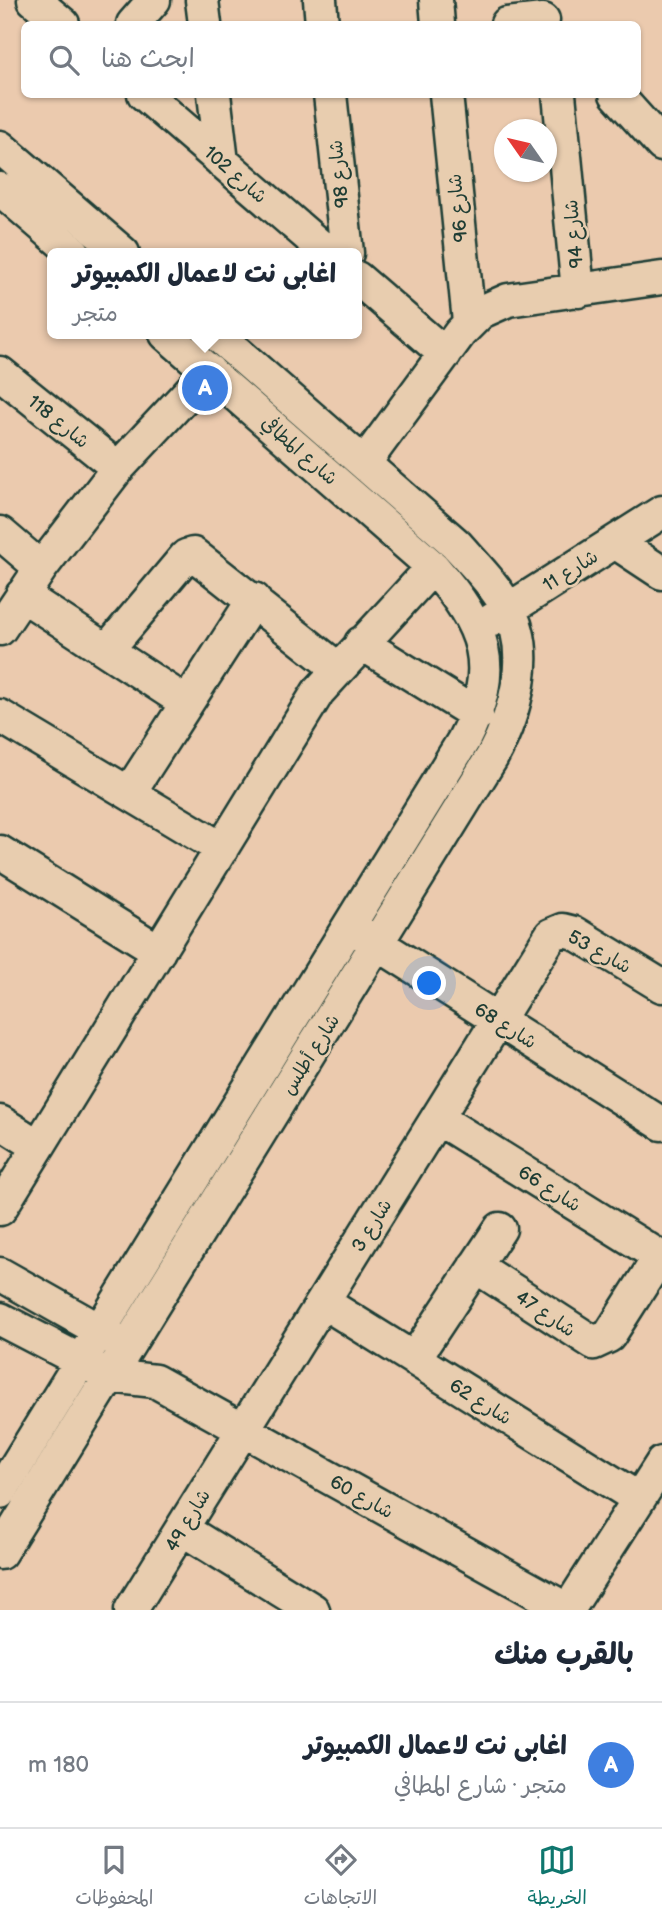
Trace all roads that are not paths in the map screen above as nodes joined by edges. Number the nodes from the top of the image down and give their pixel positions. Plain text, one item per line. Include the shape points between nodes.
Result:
1 (34, 0) edge
2 (154, 0) edge
3 (202, 0) edge
4 (320, 0) edge
5 (436, 0) edge
6 (538, 15) edge
7 (59, 21) edge
8 (135, 21) edge
9 (205, 21) edge
10 (322, 21) edge
11 (438, 21) edge
12 (517, 21) edge
13 (149, 98) edge
14 (214, 98) edge
15 (330, 98) edge
16 (446, 98) edge
17 (559, 98) edge
18 (620, 98) edge
19 (662, 145) edge
20 (0, 147) edge
21 (222, 162) junction
22 (0, 189) edge
23 (68, 248) edge
24 (117, 248) edge
25 (322, 248) edge
26 (346, 248) edge
27 (662, 278) edge
28 (362, 282) edge
29 (578, 291) junction
30 (469, 322) junction
31 (172, 339) edge
32 (222, 339) edge
33 (445, 354) junction
34 (209, 371) junction
35 (0, 373) edge
36 (365, 462) junction
37 (118, 468) junction
38 (662, 512) edge
39 (0, 533) edge
40 (615, 542) junction
41 (456, 544) joint
42 (433, 567) junction
43 (41, 568) junction
44 (662, 573) edge
45 (22, 596) junction
46 (254, 599) junction
47 (508, 609) junction
48 (1, 624) edge
49 (478, 629) junction
50 (361, 643) junction
51 (107, 650) junction
52 (337, 668) junction
53 (187, 703) junction
54 (477, 715) junction
55 (0, 716) edge
56 (129, 793) junction
57 (222, 849) junction
58 (0, 852) edge
59 (350, 926) junction
60 (379, 944) junction
61 (159, 951) junction
62 (662, 986) edge
63 (498, 1020) junction
64 (437, 1118) junction
65 (0, 1122) edge
66 (662, 1124) edge
67 (38, 1146) junction
68 (0, 1209) edge
69 (500, 1229) dead end
70 (661, 1257) edge
71 (475, 1266) junction
72 (0, 1274) edge
73 (323, 1302) junction
74 (0, 1319) edge
75 (101, 1330) junction
76 (128, 1346) junction
77 (414, 1359) junction
78 (81, 1362) junction
79 (110, 1376) junction
80 (155, 1381) junction
81 (242, 1430) junction
82 (662, 1463) edge
83 (0, 1492) edge
84 (639, 1499) junction
85 (181, 1530) junction
86 (0, 1553) edge
87 (131, 1610) edge
88 (313, 1610) edge
89 (568, 1610) edge

1 - 7 street
2 - 8 street
3 - 9 street
4 - 10 street
5 - 11 street
6 - 12 street
13 - 21 street, شارع 102
14 - 21 street
15 - 26 street, شارع 98
16 - 30 street, شارع 96
17 - 29 street, شارع 94
18 - 19 street
20 - 24 street
21 - 25 street, شارع 102
22 - 23 street
27 - 29 street
28 - 33 street
29 - 30 street via 508,300
30 - 33 street
31 - 34 street, شارع المطافي
32 - 36 street, شارع المطافي
33 - 36 street
34 - 37 street
34 - 42 street, شارع المطافي
35 - 37 street, شارع 118
36 - 41 street, شارع المطافي
37 - 43 street
38 - 40 street, شارع 11
39 - 43 street
40 - 44 street
40 - 47 street, شارع 11
41 - 47 street, شارع أطلس
42 - 49 street, شارع أطلس via 465,603
42 - 50 street
43 - 45 street
45 - 48 street
45 - 51 street
46 - 51 street via 197,555 189,554
46 - 52 street
46 - 53 street
47 - 49 street, شارع 11
47 - 60 street, شارع أطلس via 519,656 518,689 510,718 492,757
49 - 54 street, شارع أطلس via 484,687
50 - 52 street
50 - 54 street
51 - 53 street
52 - 57 street
53 - 56 street
54 - 59 street, شارع أطلس
55 - 56 street
56 - 57 street
57 - 61 street
58 - 61 street
59 - 60 street, شارع 68
59 - 75 street, شارع أطلس
60 - 63 street, شارع 68
60 - 76 street, شارع أطلس
61 - 67 street
62 - 63 street, شارع 53 via 563,929 551,935
63 - 64 street, شارع 3
63 - 66 street, شارع 68
64 - 70 street, شارع 66
64 - 73 street, شارع 3
65 - 67 street
67 - 68 street
69 - 71 street
70 - 71 street, شارع 47 via 609,1336 594,1343
71 - 77 street
72 - 75 street
73 - 77 street, شارع 62
73 - 81 street, شارع 3
74 - 78 street, شارع 60
75 - 76 street
75 - 78 street, شارع أطلس
76 - 79 street, شارع أطلس
76 - 80 street, شارع 60
77 - 84 street, شارع 62
78 - 79 street, شارع 60
78 - 83 street, شارع أطلس
79 - 80 street, شارع 60
79 - 86 street, شارع أطلس
80 - 81 street, شارع 60
81 - 85 street, شارع 49
81 - 89 street, شارع 60
82 - 84 street
84 - 89 street
85 - 87 street, شارع 49
85 - 88 street

